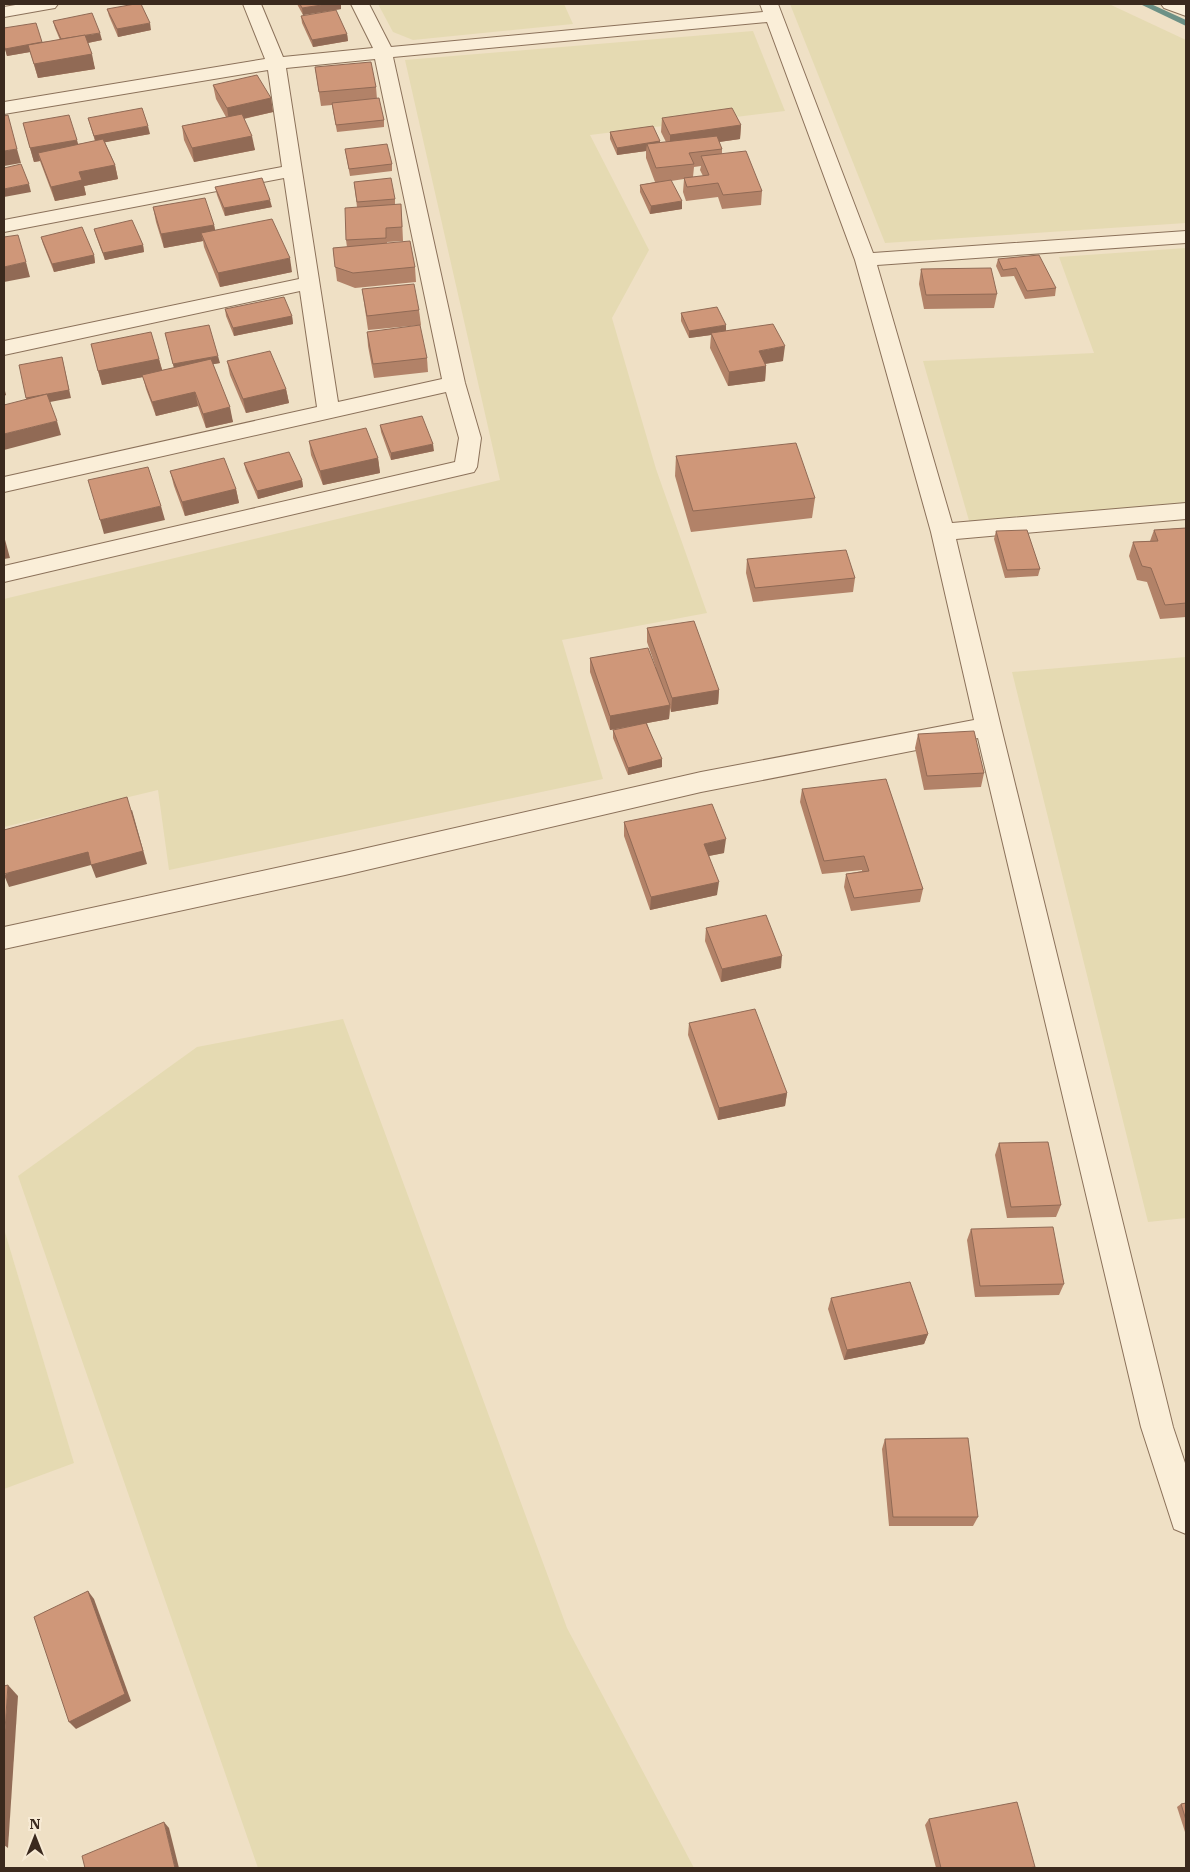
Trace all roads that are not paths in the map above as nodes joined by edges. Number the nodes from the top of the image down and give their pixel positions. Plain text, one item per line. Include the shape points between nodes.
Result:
1 (49, 4) edge
2 (252, 4) edge
3 (360, 4) edge
4 (1170, 4) edge
5 (771, 10) edge
6 (1186, 11) edge
7 (4, 12) edge
8 (384, 52) junction
9 (276, 63) junction
10 (4, 108) edge
11 (292, 171) junction
12 (4, 226) edge
13 (1186, 238) edge
14 (865, 260) junction
15 (309, 283) junction
16 (4, 348) edge
17 (454, 383) junction
18 (329, 412) junction
19 (4, 485) edge
20 (1186, 511) edge
21 (943, 532) junction
22 (4, 574) edge
23 (988, 726) junction
24 (4, 938) edge
25 (1186, 1516) edge

1 - 7 street
2 - 9 street
3 - 8 street
4 - 6 street
5 - 8 street
5 - 14 street
8 - 9 street
8 - 17 street
9 - 10 street
9 - 11 street
11 - 12 street
11 - 15 street
13 - 14 street
14 - 21 street
15 - 16 street
15 - 18 street
17 - 18 street
17 - 22 street via 470,438 466,466
18 - 19 street
20 - 21 street
21 - 23 street
23 - 24 street via 702,782
23 - 25 street via 1157,1427

